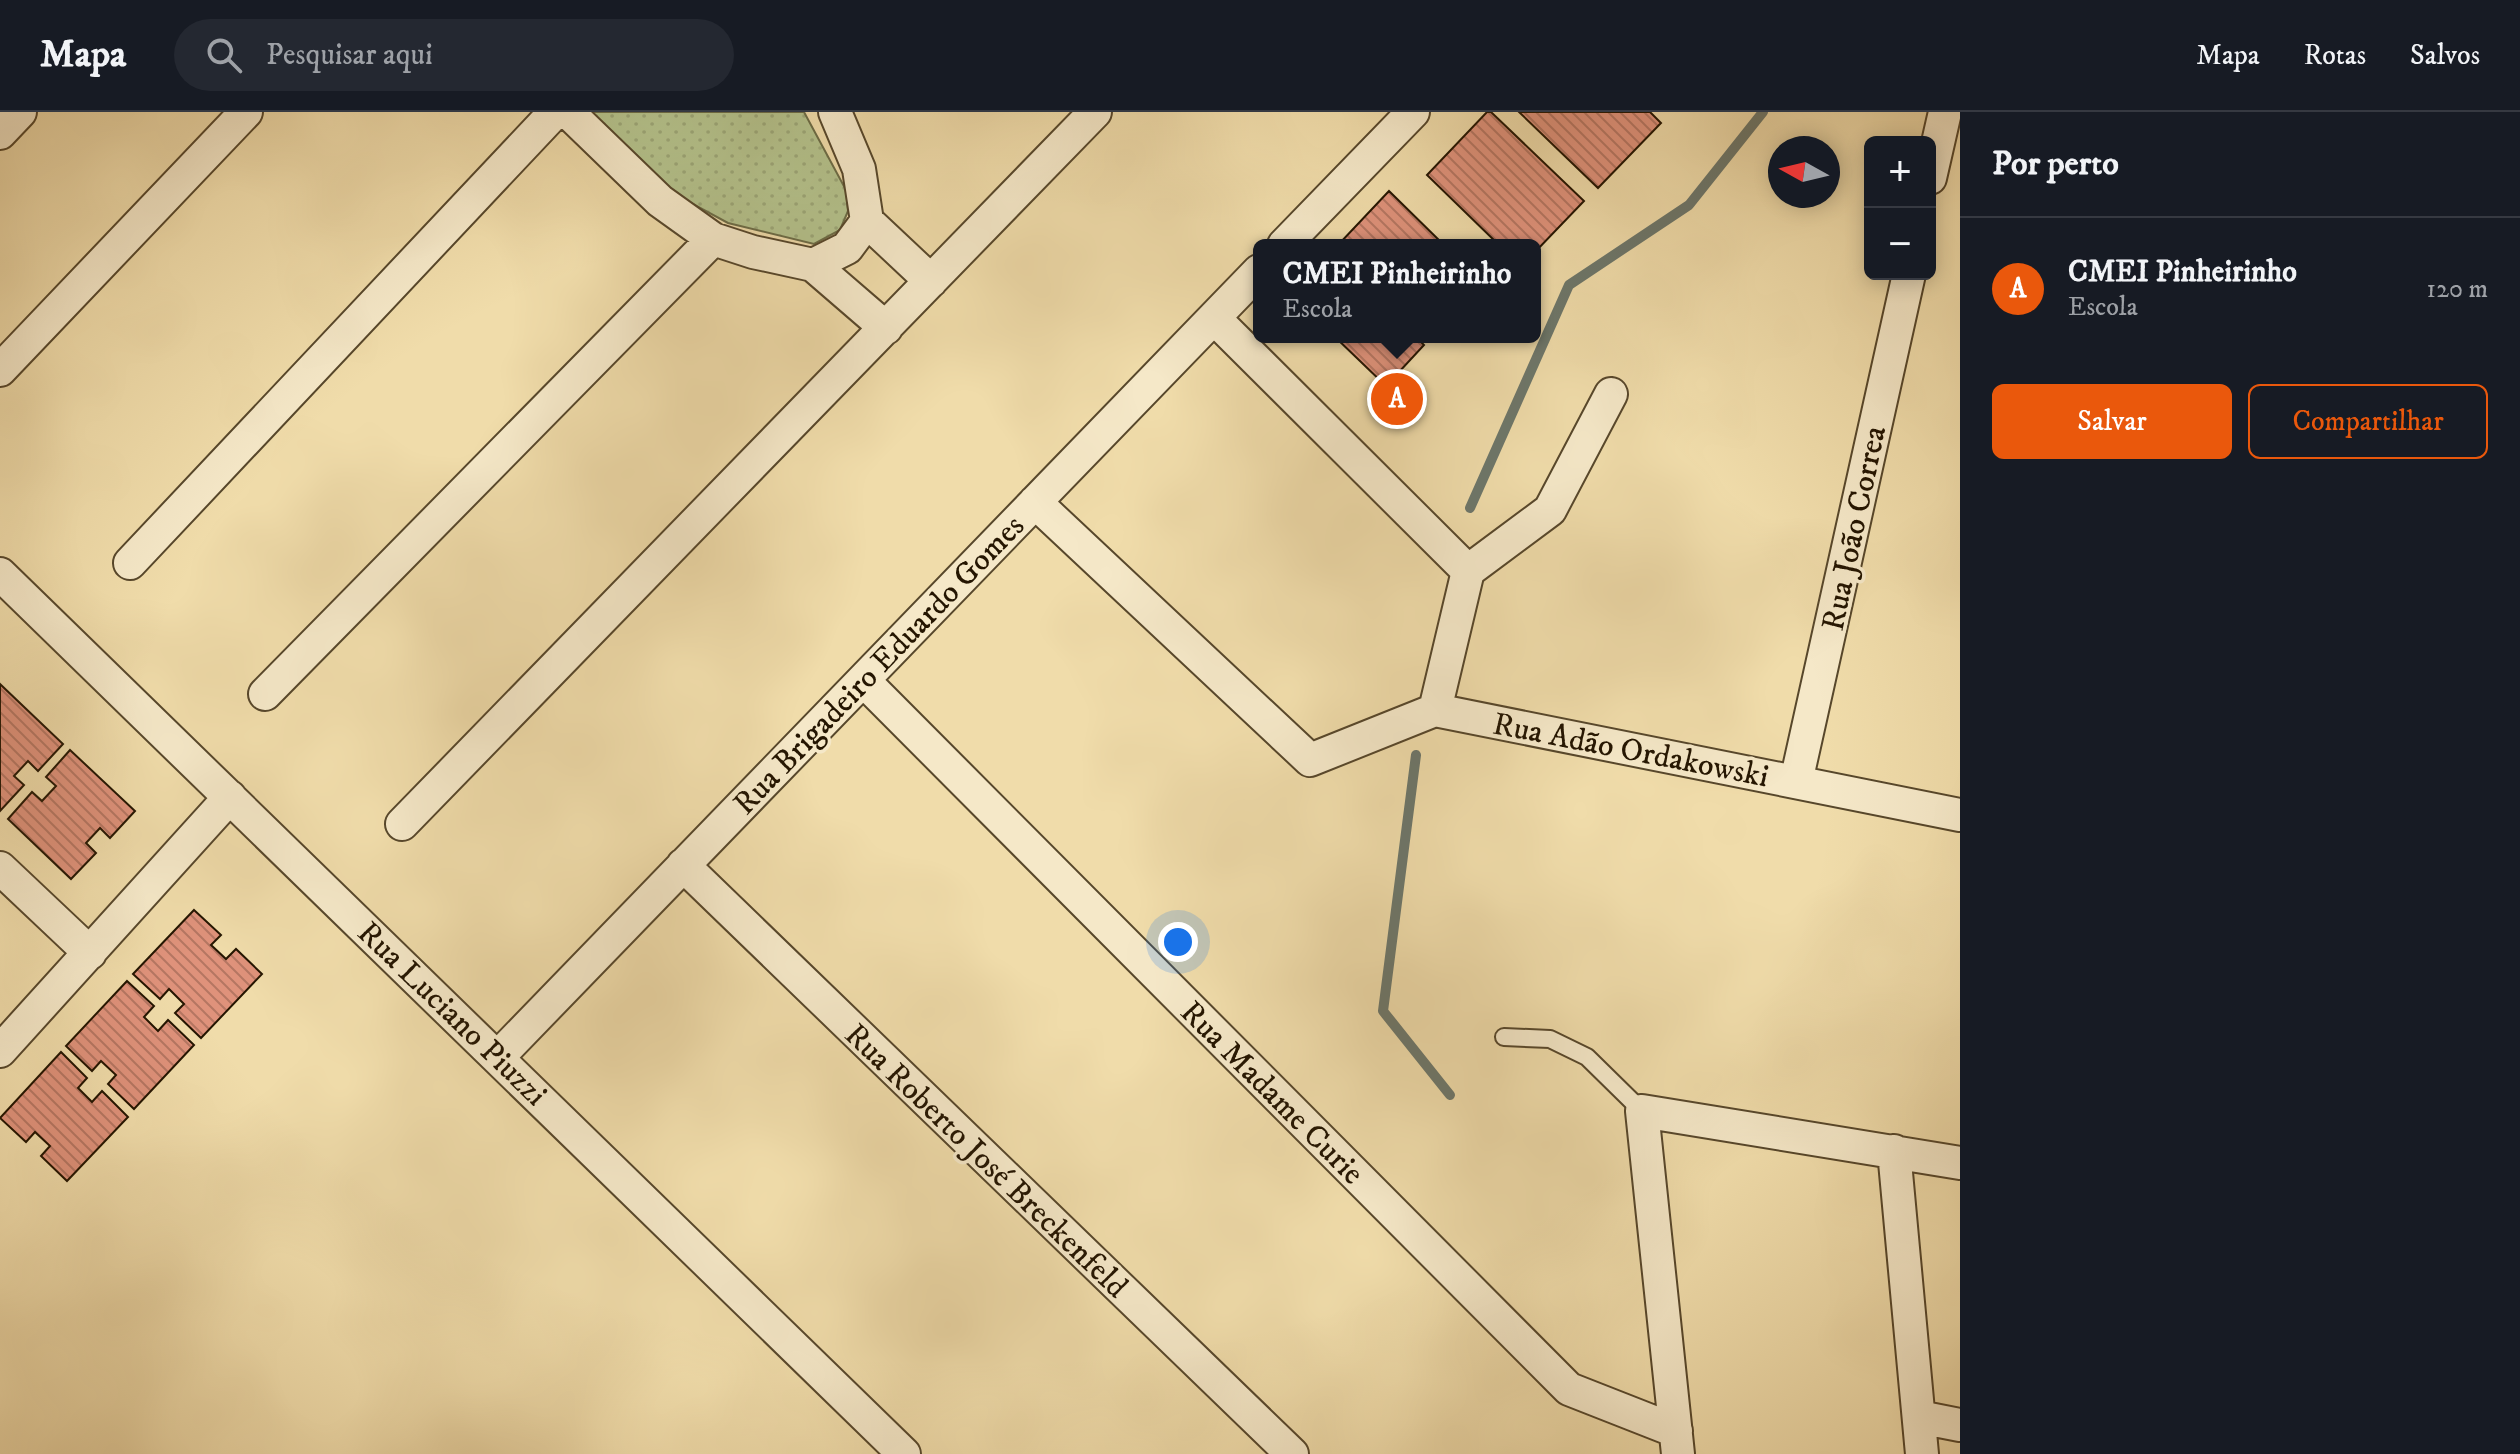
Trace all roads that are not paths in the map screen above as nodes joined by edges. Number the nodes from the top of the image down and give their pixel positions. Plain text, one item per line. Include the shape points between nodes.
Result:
1 (20, 112) edge
2 (246, 112) edge
3 (555, 112) edge
4 (568, 112) edge
5 (835, 112) edge
6 (1095, 112) edge
7 (1413, 112) edge
8 (1945, 112) edge
9 (0, 133) edge
10 (1936, 152) edge
11 (867, 221) junction
12 (713, 239) junction
13 (1290, 239) edge
14 (813, 265) junction
15 (1253, 277) edge
16 (1908, 280) edge
17 (931, 281) junction
18 (1214, 318) junction
19 (886, 328) junction
20 (0, 370) edge
21 (1611, 394) dead end
22 (1035, 502) junction
23 (130, 563) dead end
24 (1468, 571) junction
25 (0, 574) edge
26 (863, 680) junction
27 (265, 694) dead end
28 (1435, 710) junction
29 (1796, 782) junction
30 (230, 797) junction
31 (1960, 815) edge
32 (402, 824) dead end
33 (683, 865) junction
34 (0, 868) edge
35 (90, 953) junction
36 (1504, 1037) dead end
37 (0, 1051) edge
38 (498, 1057) junction
39 (1642, 1111) junction
40 (1894, 1151) junction
41 (1960, 1163) edge
42 (1919, 1417) junction
43 (1960, 1425) edge
44 (1677, 1443) edge
45 (904, 1454) edge
46 (1292, 1454) edge
47 (1922, 1454) edge

1 - 9 street
2 - 20 street
3 - 23 street
4 - 12 street via 660,201
5 - 11 street via 859,169
6 - 17 street
7 - 13 street
8 - 10 street
11 - 14 street via 847,248
11 - 17 street
12 - 14 street
12 - 27 street
14 - 19 street
15 - 18 street, Rua Brigadeiro Eduardo Gomes
16 - 29 street, Rua João Correa
17 - 19 street
18 - 22 street, Rua Brigadeiro Eduardo Gomes
18 - 24 street
19 - 32 street
21 - 24 street via 1550,510
22 - 26 street, Rua Brigadeiro Eduardo Gomes
22 - 28 street via 1310,760
24 - 28 street
25 - 30 street, Rua Luciano Piuzzi
26 - 33 street, Rua Brigadeiro Eduardo Gomes
26 - 44 street, Rua Madame Curie via 1569,1389
28 - 29 street, Rua Adão Ordakowski
29 - 31 street, Rua Adão Ordakowski
30 - 35 street
30 - 38 street, Rua Luciano Piuzzi
33 - 38 street, Rua Brigadeiro Eduardo Gomes
33 - 46 street, Rua Roberto José Breckenfeld
34 - 35 street
35 - 37 street
36 - 39 lane via 1550,1039 1587,1057
38 - 45 street, Rua Luciano Piuzzi
39 - 40 street
39 - 44 street
40 - 41 street
40 - 42 street
42 - 43 street
42 - 47 street

